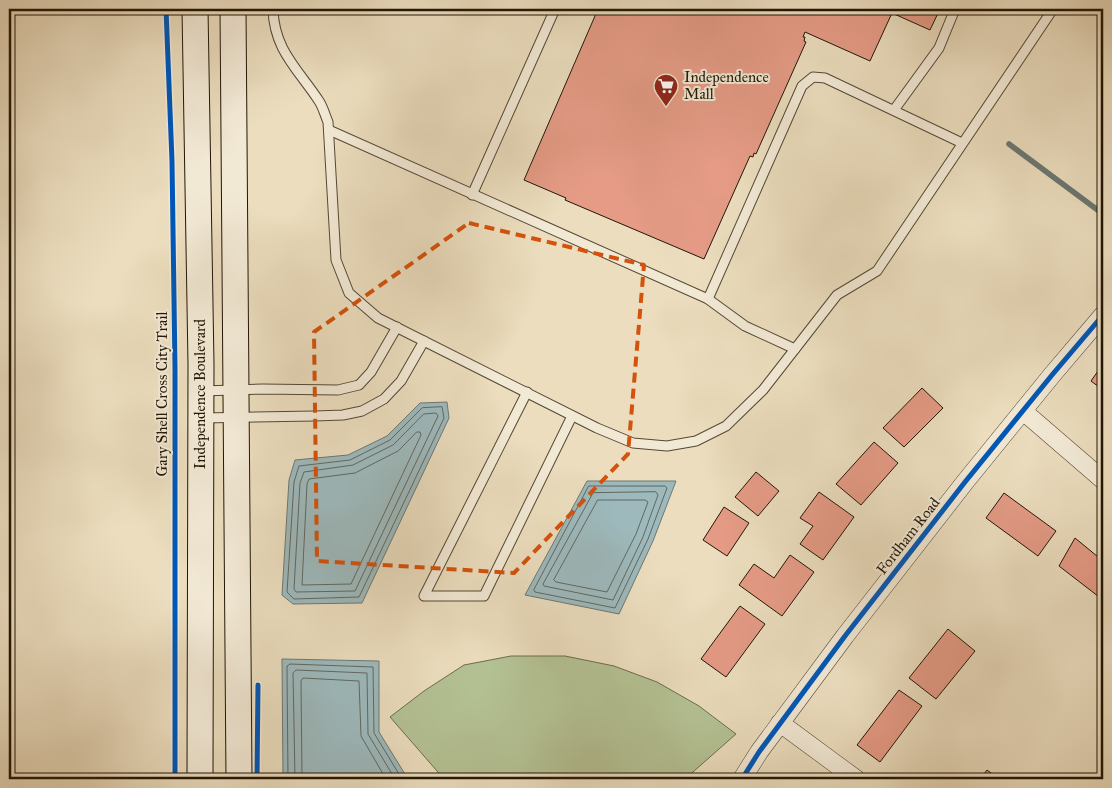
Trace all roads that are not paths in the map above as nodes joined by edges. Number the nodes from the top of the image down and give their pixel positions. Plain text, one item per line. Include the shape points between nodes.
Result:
1 (195, 9) edge
2 (233, 9) edge
3 (274, 9) edge
4 (555, 9) edge
5 (955, 9) edge
6 (1053, 9) edge
7 (894, 110) junction
8 (329, 130) junction
9 (962, 143) junction
10 (472, 195) junction
11 (708, 299) junction
12 (1103, 316) edge
13 (397, 327) junction
14 (424, 341) junction
15 (795, 349) junction
16 (236, 390) junction
17 (201, 391) junction
18 (527, 392) junction
19 (1023, 411) junction
20 (572, 416) junction
21 (237, 417) junction
22 (201, 418) junction
23 (1103, 480) edge
24 (780, 724) junction
25 (200, 779) edge
26 (239, 779) edge
27 (742, 779) edge
28 (856, 779) edge

1 - 17 main road, Independence Boulevard
2 - 16 main road
3 - 8 lane via 276,35 320,102
4 - 10 lane
5 - 7 lane via 939,48
6 - 9 lane
7 - 9 lane
7 - 11 lane via 825,78 813,77 802,86
8 - 10 lane
8 - 13 lane via 336,260 349,293 378,318
9 - 15 lane via 877,271 837,295
10 - 11 lane
11 - 15 lane via 746,326
12 - 19 street, Fordham Road
13 - 14 lane
13 - 16 lane via 371,372 359,385 338,390
14 - 18 lane
14 - 21 lane via 401,381 384,399 362,411 344,415
15 - 20 lane via 763,390 726,426 696,441 667,446 633,443
16 - 17 lane
16 - 21 main road
17 - 22 main road, Independence Boulevard
18 - 20 lane
18 - 20 lane via 424,596 484,596
19 - 23 street
19 - 24 street, Fordham Road via 845,636
21 - 22 lane
21 - 26 main road
22 - 25 main road, Independence Boulevard
24 - 27 street, Fordham Road
24 - 28 street

